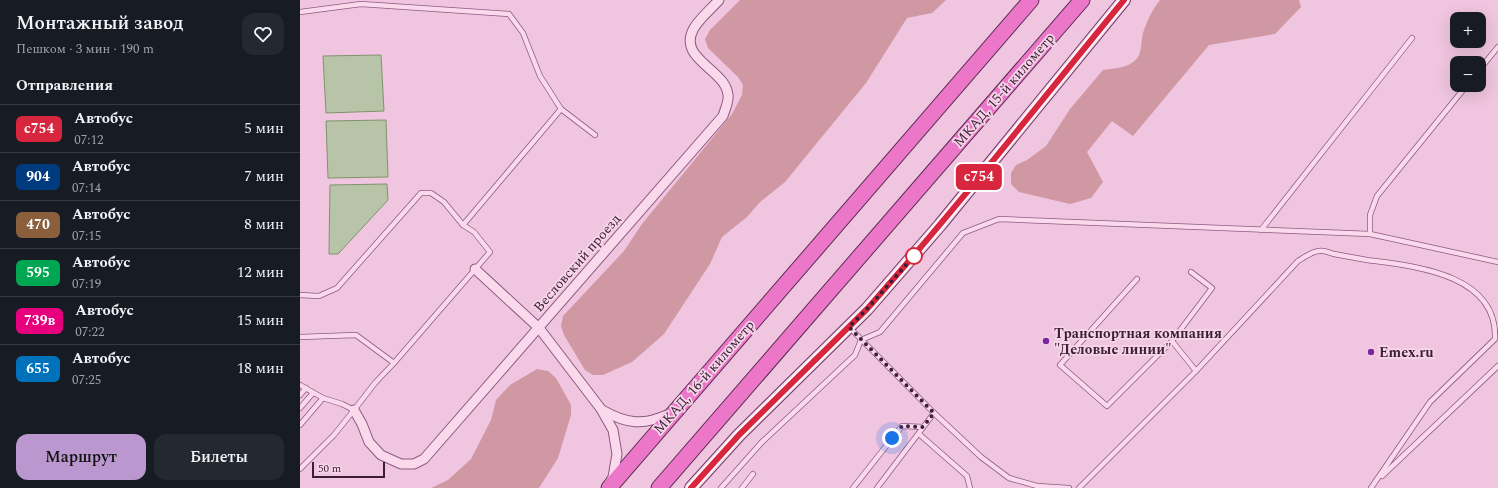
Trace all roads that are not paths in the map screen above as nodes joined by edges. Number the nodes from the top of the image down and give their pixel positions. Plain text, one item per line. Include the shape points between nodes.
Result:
1 (719, 0) edge
2 (1024, 0) edge
3 (1031, 0) edge
4 (1082, 0) edge
5 (1124, 0) edge
6 (300, 12) edge
7 (1412, 38) dead end
8 (1498, 47) edge
9 (986, 51) junction
10 (1486, 62) edge
11 (1461, 92) edge
12 (561, 109) junction
13 (595, 135) dead end
14 (462, 225) junction
15 (1261, 230) junction
16 (1370, 234) junction
17 (1498, 262) edge
18 (476, 269) junction
19 (1191, 272) dead end
20 (1137, 279) dead end
21 (300, 296) edge
22 (849, 327) junction
23 (539, 328) junction
24 (300, 337) edge
25 (861, 340) junction
26 (1172, 341) junction
27 (394, 363) junction
28 (1498, 366) edge
29 (1196, 371) junction
30 (300, 385) edge
31 (306, 388) junction
32 (313, 393) junction
33 (300, 395) edge
34 (323, 398) junction
35 (300, 408) edge
36 (601, 409) junction
37 (354, 410) junction
38 (674, 412) junction
39 (934, 413) junction
40 (300, 425) edge
41 (923, 427) junction
42 (919, 434) junction
43 (300, 469) edge
44 (753, 474) dead end
45 (1375, 483) junction
46 (607, 488) edge
47 (659, 488) edge
48 (691, 488) edge
49 (721, 488) edge
50 (742, 488) edge
51 (852, 488) edge
52 (877, 488) edge
53 (970, 488) edge
54 (1070, 488) edge
55 (1079, 488) edge
56 (1371, 488) edge

1 - 23 street, Весловский проезд via 694,28 691,46 694,54 723,81 728,94 723,116
2 - 9 main road
3 - 9 highway
4 - 47 highway, МКАД, 15-й километр
5 - 22 main road via 905,267
6 - 12 lane via 361,4 510,14 523,33 540,76
7 - 15 lane
8 - 10 lane
9 - 38 highway, МКАД, 16-й километр
11 - 16 lane via 1377,196 1370,215
12 - 13 lane
12 - 14 lane
14 - 18 lane via 474,232 490,252
14 - 21 lane via 444,202 431,193 421,193 336,288 319,296
15 - 16 lane
15 - 25 lane via 999,219 963,233 880,332
16 - 17 lane
18 - 23 street
18 - 27 lane
19 - 26 lane via 1212,288
20 - 26 lane via 1060,365 1107,406
22 - 25 lane
22 - 48 main road via 739,435
23 - 36 street
23 - 37 street, Весловский проезд via 424,459 414,464 401,464 381,455 370,442
24 - 27 lane via 356,335
25 - 39 lane
25 - 49 lane via 855,355 762,442
26 - 29 lane
27 - 37 lane
28 - 45 lane
29 - 45 lane via 1298,261 1319,250 1423,268 1459,279 1478,289 1495,313 1495,339 1430,402
29 - 55 lane
30 - 31 lane
31 - 32 lane
31 - 33 lane
32 - 34 lane
32 - 35 lane
34 - 37 lane
34 - 40 lane
36 - 38 street via 618,419 637,422 656,420
36 - 46 street via 613,430 617,454
37 - 43 lane
38 - 46 highway, МКАД, 16-й километр
39 - 41 lane
39 - 54 lane via 981,457 1009,478 1037,486
41 - 42 lane
41 - 51 lane via 902,426
42 - 52 lane
42 - 53 lane via 967,476
44 - 50 lane
45 - 56 lane

